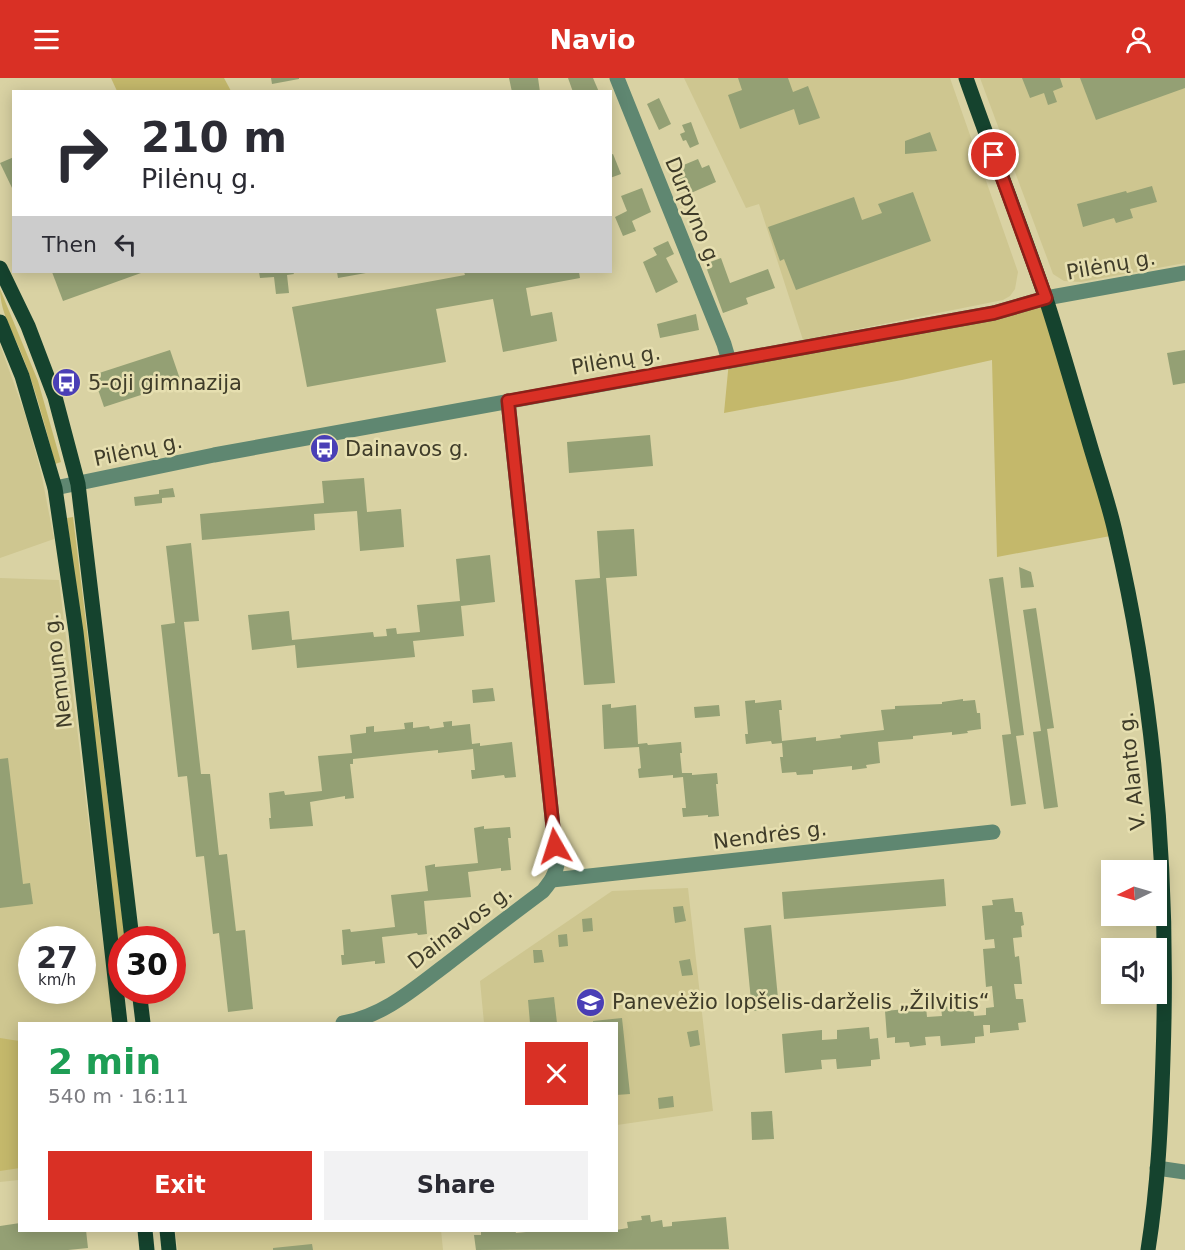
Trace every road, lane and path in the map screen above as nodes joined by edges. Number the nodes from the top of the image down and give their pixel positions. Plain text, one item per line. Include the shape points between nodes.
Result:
1 (617, 78) edge
2 (966, 78) edge
3 (0, 268) edge
4 (1185, 273) edge
5 (1046, 298) junction
6 (0, 322) edge
7 (729, 361) junction
8 (508, 401) junction
9 (78, 484) junction
10 (55, 488) junction
11 (993, 832) dead end
12 (552, 880) junction
13 (130, 926) edge
14 (141, 1004) edge
15 (120, 1022) edge
16 (143, 1022) edge
17 (348, 1022) edge
18 (1157, 1168) junction
19 (1185, 1172) edge
20 (145, 1232) edge
21 (167, 1232) edge
22 (147, 1250) edge
23 (169, 1250) edge
24 (1148, 1250) edge

1 - 7 street, Durpyno g.
2 - 5 main road, V. Alanto g.
3 - 9 main road, Nemuno g. via 28,326 55,397
4 - 5 street, Pilėnų g.
5 - 7 street, Pilėnų g. via 994,313
5 - 18 main road, V. Alanto g. via 1116,535 1153,757 1164,912 1164,1022
6 - 10 main road, Nemuno g. via 22,376
7 - 8 street, Pilėnų g.
8 - 9 street, Pilėnų g.
8 - 12 street via 557,865
9 - 10 street, Pilėnų g.
9 - 13 main road, Nemuno g.
10 - 15 main road, Nemuno g. via 76,632
11 - 12 street, Nendrės g.
12 - 17 street, Dainavos g. via 543,891 398,1000
14 - 16 main road
18 - 19 street
18 - 24 main road, V. Alanto g.
20 - 22 main road
21 - 23 main road

